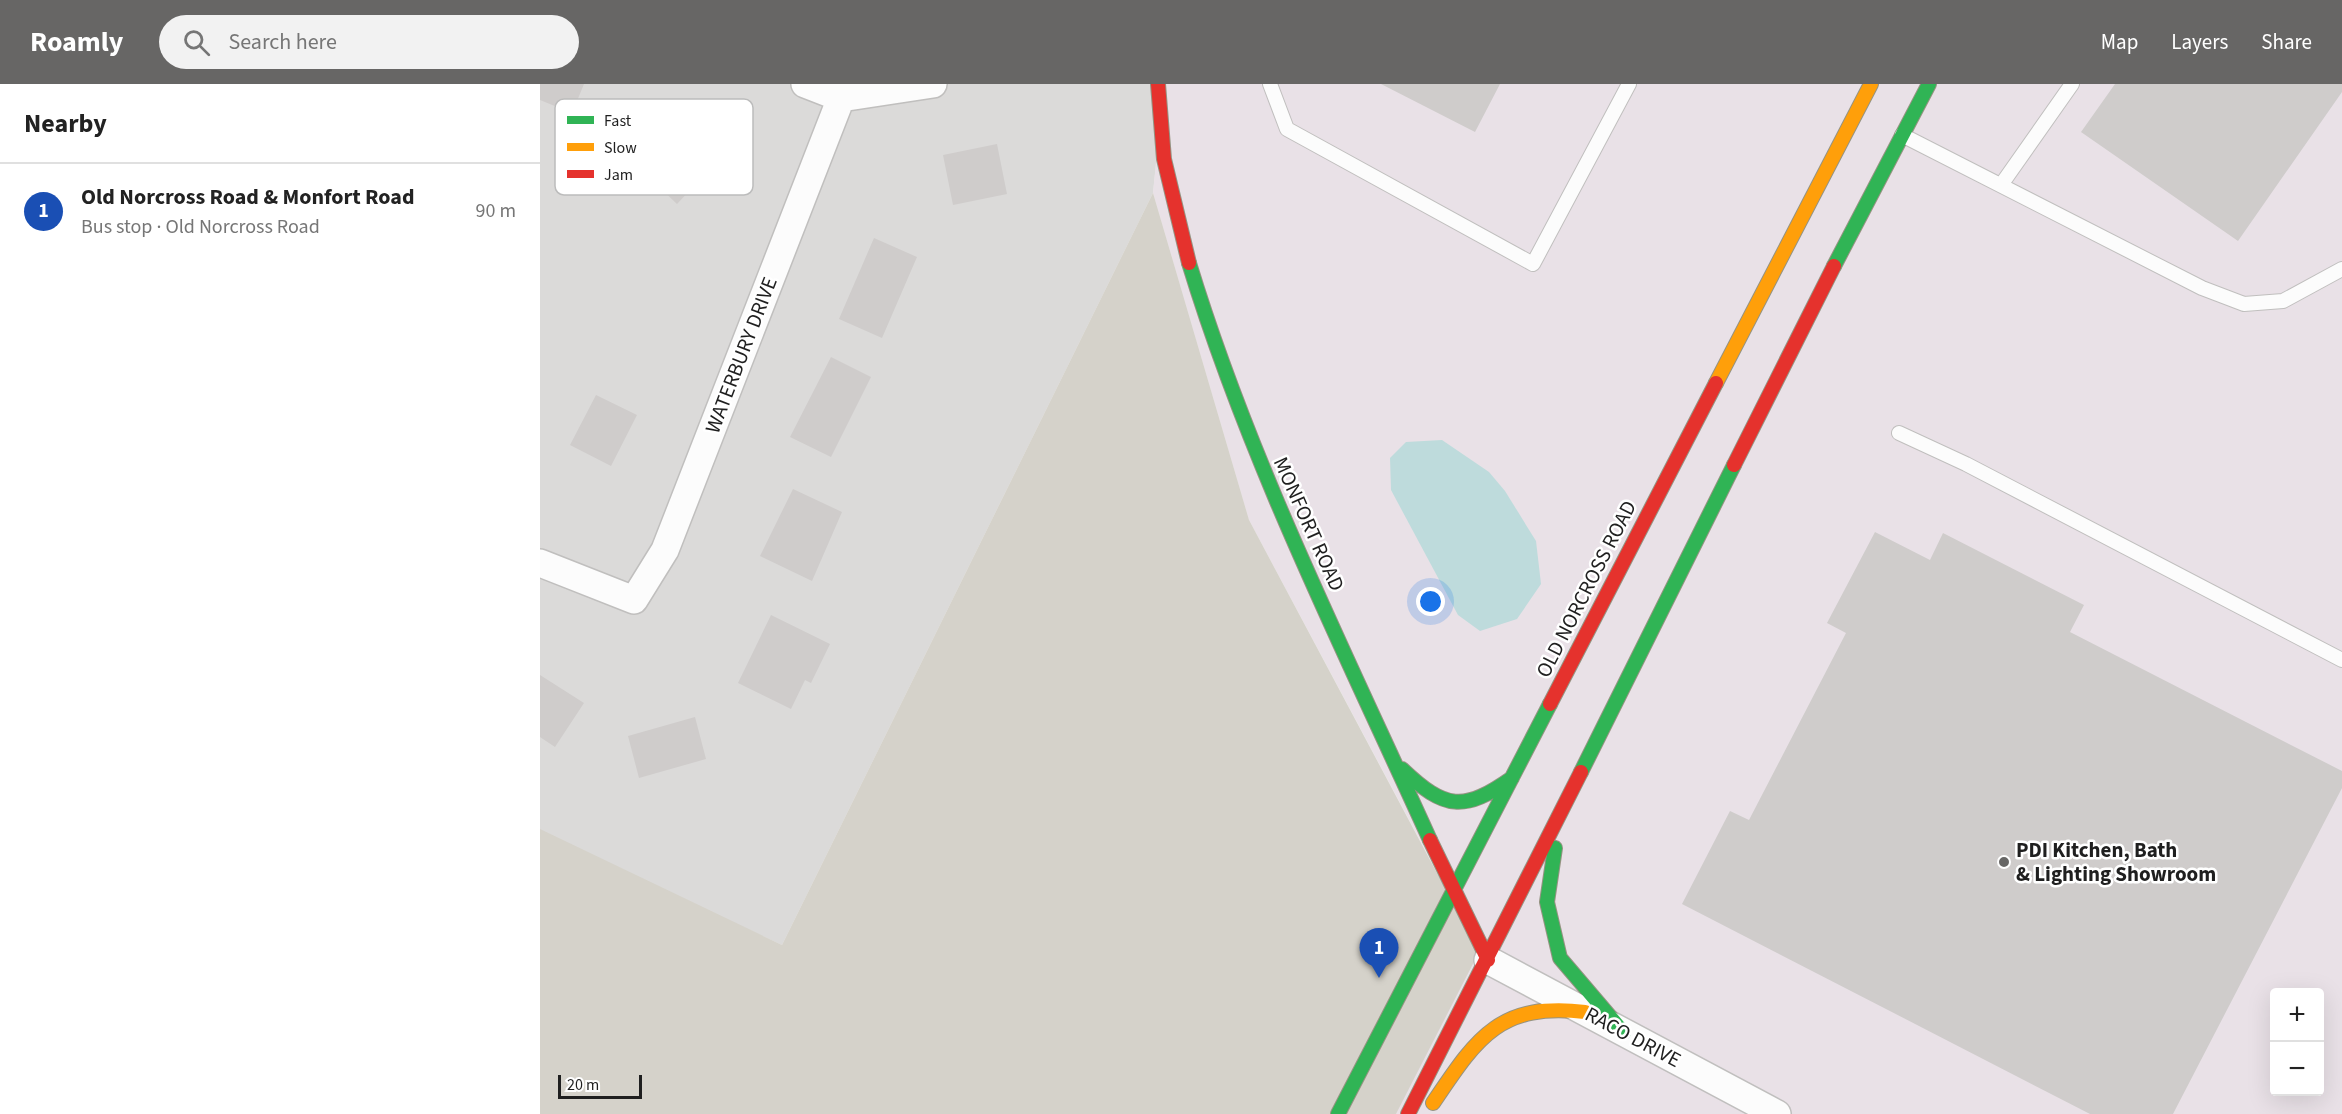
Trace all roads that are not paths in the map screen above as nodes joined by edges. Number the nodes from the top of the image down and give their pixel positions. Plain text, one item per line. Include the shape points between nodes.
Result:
1 (805, 84) edge
2 (933, 84) edge
3 (1158, 84) edge
4 (1270, 84) edge
5 (1629, 84) edge
6 (1871, 84) edge
7 (1929, 84) edge
8 (2072, 84) edge
9 (841, 98) junction
10 (1902, 135) junction
11 (2001, 185) junction
12 (2342, 269) edge
13 (1899, 433) dead end
14 (540, 563) edge
15 (2342, 660) edge
16 (1397, 764) junction
17 (1512, 778) junction
18 (1560, 818) junction
19 (1453, 891) junction
20 (1488, 960) junction
21 (1585, 1012) junction
22 (1624, 1033) junction
23 (1338, 1114) edge
24 (1408, 1114) edge
25 (1425, 1114) edge
26 (1777, 1114) edge

1 - 9 street
2 - 9 street
3 - 16 main road, MONFORT ROAD via 1165,167 1200,306 1257,461
4 - 5 lane via 1287,129 1533,264
6 - 17 main road, OLD NORCROSS ROAD
7 - 10 main road
8 - 11 lane
9 - 14 street, WATERBURY DRIVE via 665,550 634,600
10 - 11 lane
10 - 18 main road via 1828,276
11 - 12 lane via 2202,288 2244,304 2283,302
13 - 15 lane
16 - 17 main road via 1424,791 1454,802 1479,800
16 - 19 main road, MONFORT ROAD
17 - 19 main road, OLD NORCROSS ROAD
18 - 20 main road
18 - 22 main road via 1547,902 1560,958
19 - 20 main road, MONFORT ROAD
19 - 23 main road, OLD NORCROSS ROAD
20 - 21 street, RACO DRIVE
20 - 24 main road
21 - 22 street, RACO DRIVE
21 - 25 main road via 1529,1011 1500,1024 1480,1037
22 - 26 street, RACO DRIVE

